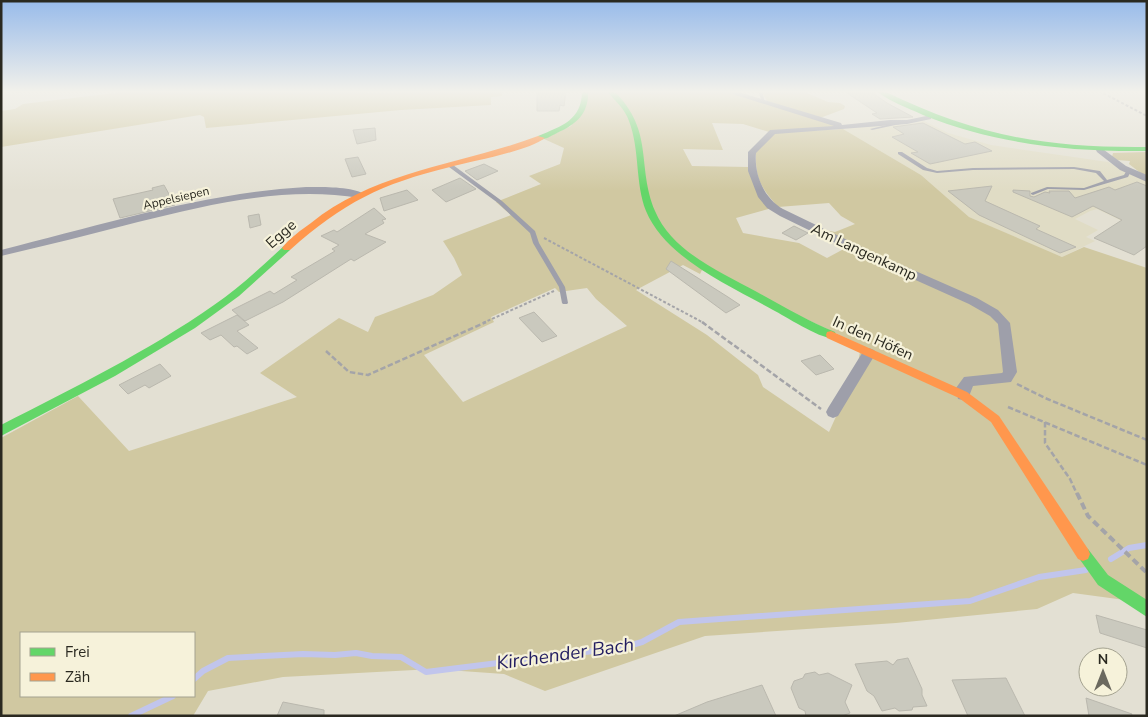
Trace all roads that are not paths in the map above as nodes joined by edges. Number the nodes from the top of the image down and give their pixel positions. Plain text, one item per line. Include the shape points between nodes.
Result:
1 (569, 124) edge
2 (636, 124) edge
3 (839, 124) edge
4 (869, 124) edge
5 (892, 124) edge
6 (948, 124) edge
7 (848, 127) junction
8 (872, 129) dead end
9 (1147, 149) edge
10 (1100, 150) junction
11 (900, 153) dead end
12 (451, 166) junction
13 (1129, 171) junction
14 (1147, 179) edge
15 (1105, 180) dead end
16 (1033, 194) dead end
17 (360, 195) junction
18 (1, 253) edge
19 (564, 303) dead end
20 (869, 353) junction
21 (963, 395) junction
22 (834, 412) road end
23 (1, 431) edge
24 (1147, 609) edge

1 - 12 street, Egge via 510,150
2 - 20 street, In den Höfen via 644,185 652,213 659,227 673,241 694,261 794,318
3 - 7 street
4 - 7 street
5 - 8 lane
6 - 10 street via 1017,141
7 - 21 street, Am Langenkamp via 770,133 751,157 759,189 767,202 779,211 973,301 1004,323 1010,372 1006,378 969,381 963,388
9 - 10 street
10 - 13 street
11 - 15 lane via 925,169 937,172 1074,168 1098,172
12 - 17 street, Egge via 388,183
12 - 19 lane via 500,202 534,233 536,243 562,288
13 - 14 street
13 - 16 lane via 1126,176 1084,189 1047,188
17 - 18 street, Appelsiepen via 325,189 241,197
17 - 23 street, Egge via 308,230 250,282 193,324
20 - 21 street, In den Höfen
20 - 22 street
21 - 24 street, In den Höfen via 995,419 1103,580

